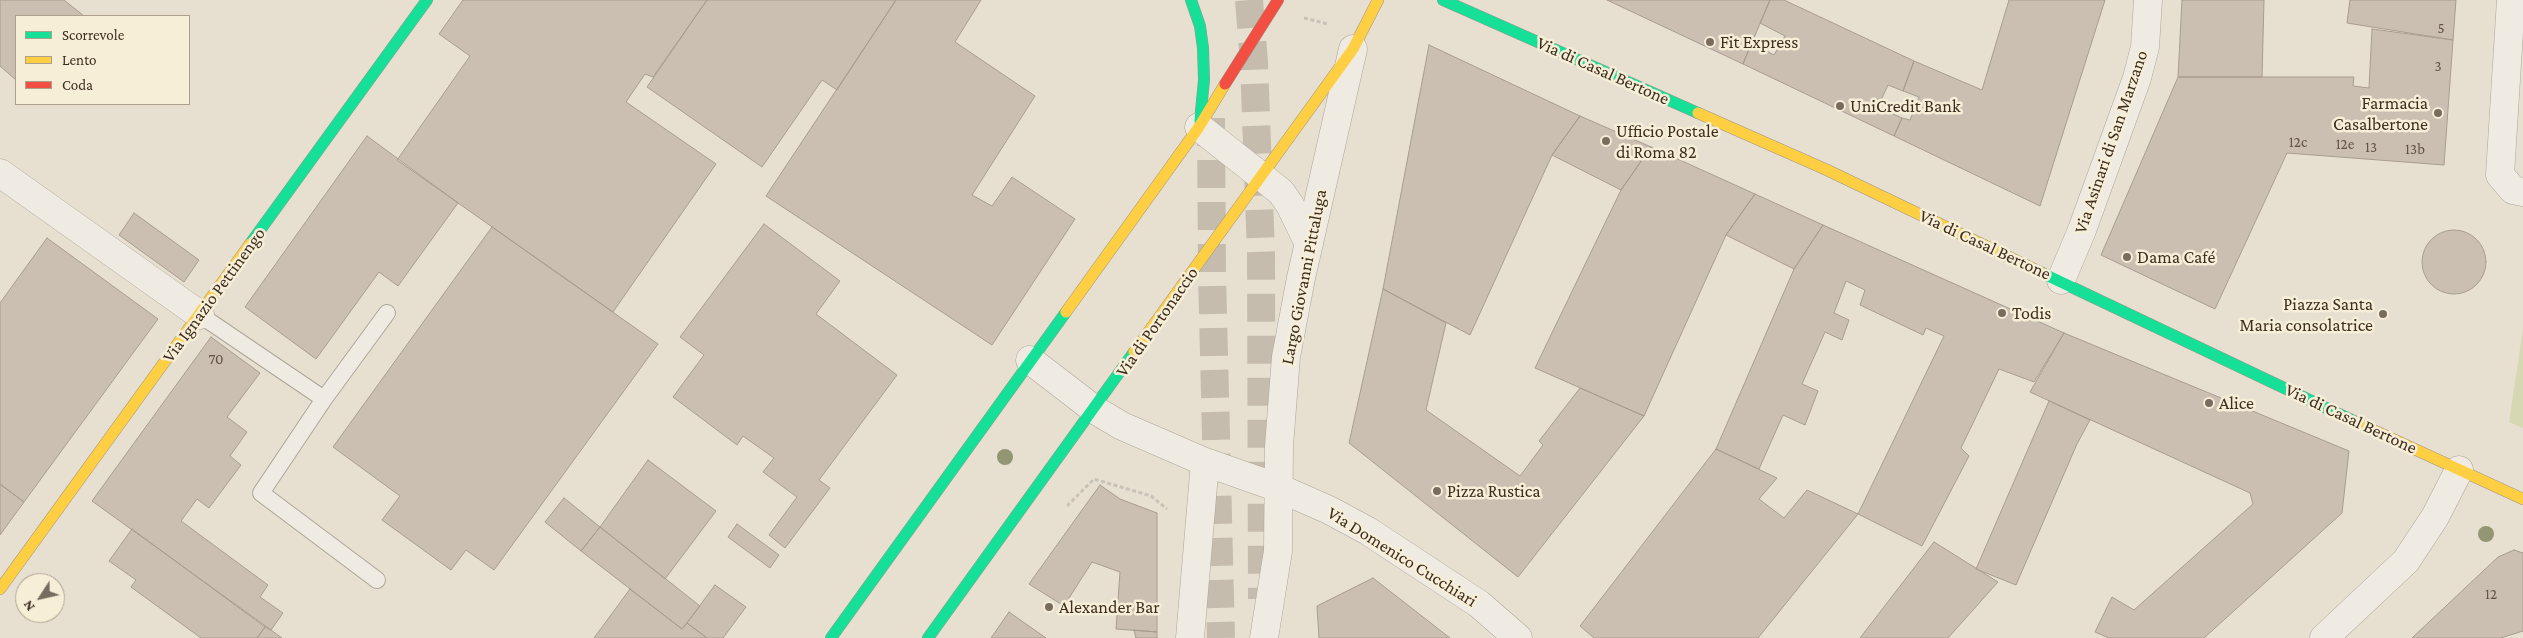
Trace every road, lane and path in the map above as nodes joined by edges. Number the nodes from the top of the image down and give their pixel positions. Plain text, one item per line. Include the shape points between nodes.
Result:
1 (427, 0) edge
2 (1191, 0) edge
3 (1278, 0) edge
4 (1378, 0) edge
5 (1443, 0) edge
6 (2148, 0) edge
7 (2511, 0) edge
8 (1302, 18) dead end
9 (1334, 25) dead end
10 (1353, 49) junction
11 (1199, 127) junction
12 (0, 173) edge
13 (1261, 176) junction
14 (2518, 191) edge
15 (1309, 244) junction
16 (2061, 280) junction
17 (387, 313) dead end
18 (200, 315) junction
19 (1030, 360) junction
20 (324, 399) junction
21 (1095, 410) junction
22 (1205, 462) junction
23 (2459, 470) junction
24 (1279, 488) junction
25 (2523, 499) edge
26 (1064, 510) dead end
27 (1168, 510) dead end
28 (377, 580) dead end
29 (0, 588) edge
30 (831, 638) edge
31 (928, 638) edge
32 (1190, 638) edge
33 (1264, 638) edge
34 (1518, 638) edge
35 (2324, 638) edge

1 - 18 main road, Via Ignazio Pettinengo
2 - 11 main road via 1203,48 1204,80
3 - 11 main road
4 - 10 main road, Via di Portonaccio
5 - 16 main road, Via di Casal Bertone via 1827,170
6 - 16 street, Via Asinari di San Marzano via 2145,47 2137,78
7 - 14 street via 2500,175
8 - 9 path
10 - 13 main road, Via di Portonaccio
10 - 15 street, Largo Giovanni Pittaluga
11 - 13 street
11 - 19 main road
12 - 18 street
13 - 15 street via 1282,192
13 - 21 main road, Via di Portonaccio
15 - 24 street, Largo Giovanni Pittaluga via 1286,357
16 - 23 main road, Via di Casal Bertone
17 - 20 lane
18 - 20 lane
18 - 29 main road, Via Ignazio Pettinengo
19 - 21 street
19 - 30 main road
20 - 28 lane via 260,493
21 - 22 street via 1145,437
21 - 31 main road, Via di Portonaccio
22 - 24 street
22 - 32 street
23 - 25 main road, Via di Casal Bertone
23 - 35 street via 2406,561
24 - 33 street, Largo Giovanni Pittaluga via 1278,551
24 - 34 street, Via Domenico Cucchiari via 1368,531 1479,604
26 - 27 path via 1094,479 1151,496

